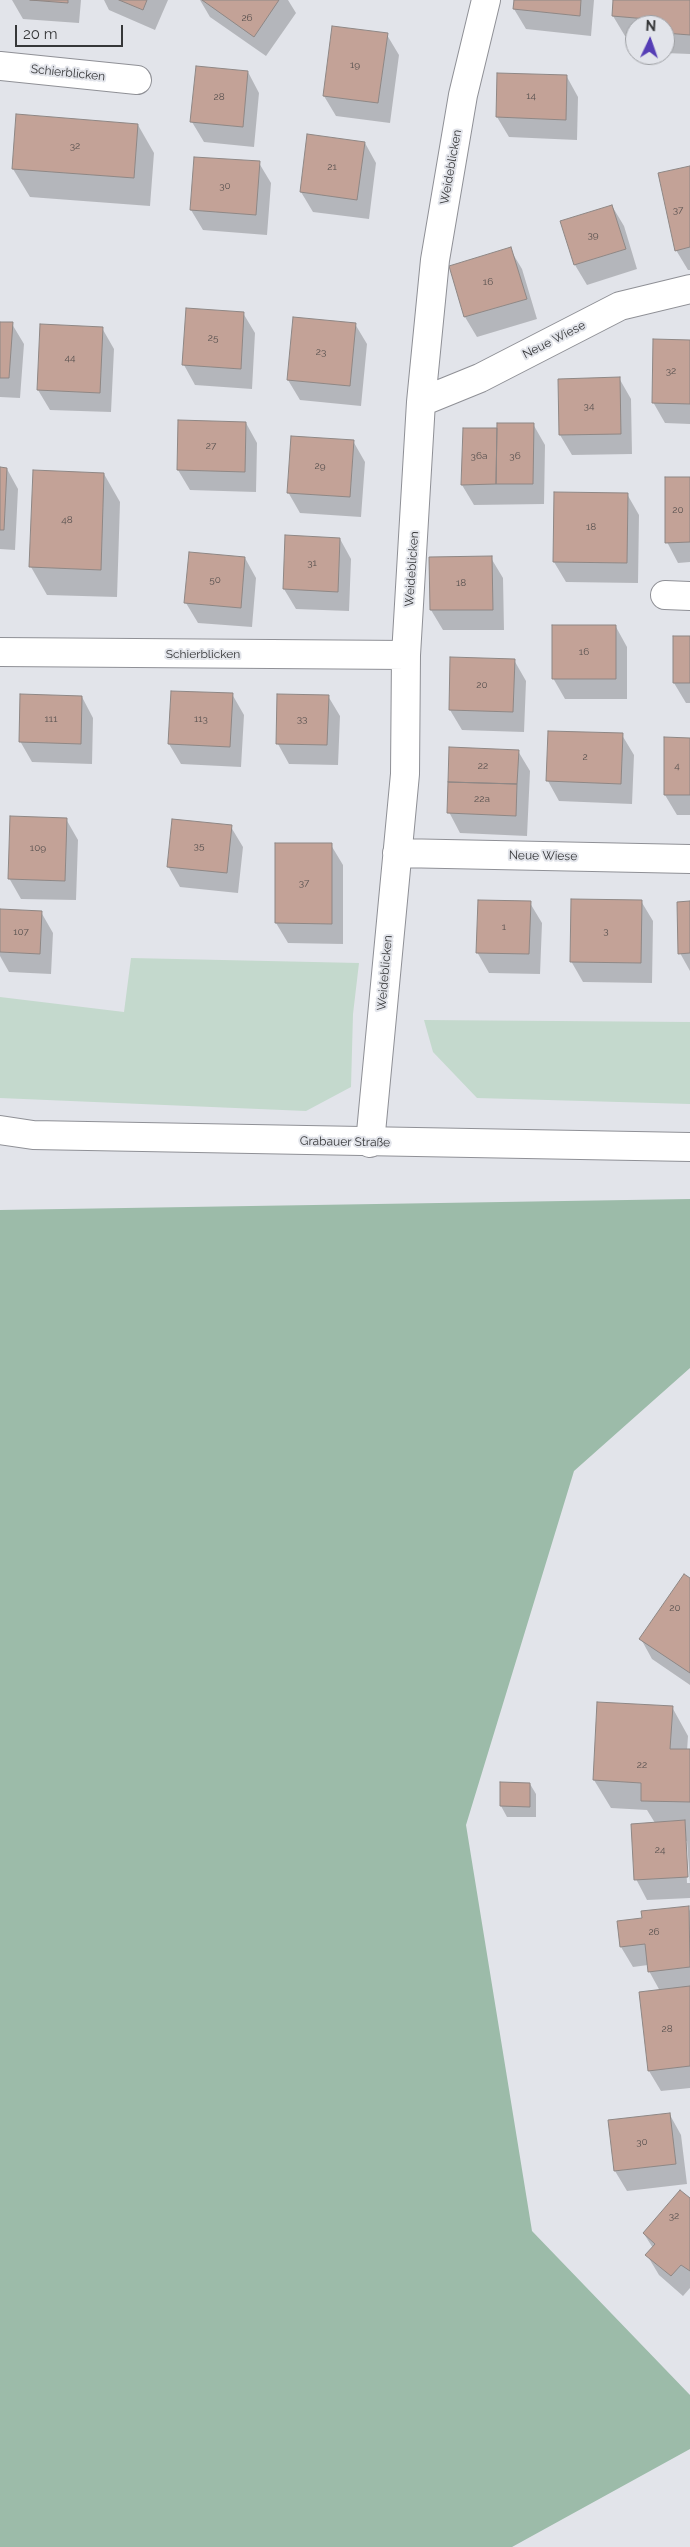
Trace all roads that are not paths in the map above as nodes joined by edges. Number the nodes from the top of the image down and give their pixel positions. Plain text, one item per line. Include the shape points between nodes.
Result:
1 (486, 0) edge
2 (0, 66) edge
3 (137, 80) dead end
4 (690, 289) edge
5 (421, 402) junction
6 (0, 652) edge
7 (406, 655) junction
8 (396, 853) junction
9 (690, 859) edge
10 (0, 1130) edge
11 (370, 1143) junction
12 (690, 1147) edge

1 - 5 street, Weideblicken via 463,94 435,260
2 - 3 street, Schierblicken
4 - 5 street, Neue Wiese via 620,306 480,378
5 - 7 street, Weideblicken
6 - 7 street, Schierblicken
7 - 8 street, Weideblicken via 405,774
8 - 9 street, Neue Wiese
8 - 11 street, Weideblicken
10 - 11 street, Grabauer Straße via 33,1135
11 - 12 street, Grabauer Straße

